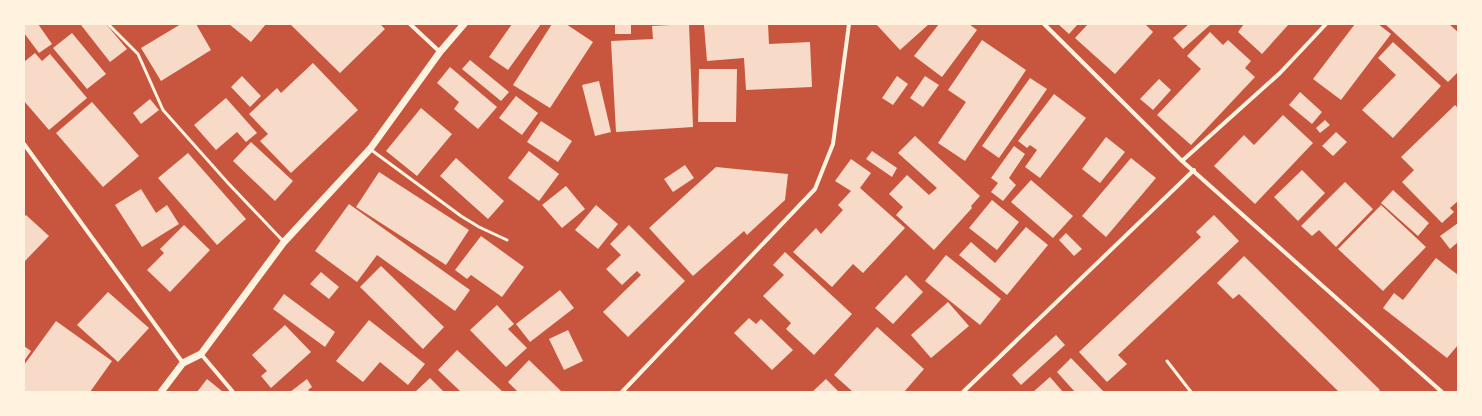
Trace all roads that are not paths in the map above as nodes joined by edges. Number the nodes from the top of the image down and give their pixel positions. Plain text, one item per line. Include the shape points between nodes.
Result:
1 (108, 24) edge
2 (410, 24) edge
3 (464, 24) edge
4 (849, 24) edge
5 (1044, 24) edge
6 (1326, 24) edge
7 (440, 52) junction
8 (24, 144) edge
9 (370, 149) junction
10 (1182, 161) junction
11 (1194, 170) junction
12 (507, 240) dead end
13 (284, 242) junction
14 (201, 354) junction
15 (1167, 361) dead end
16 (183, 363) junction
17 (161, 392) edge
18 (233, 392) edge
19 (622, 392) edge
20 (963, 392) edge
21 (1191, 392) edge
22 (1442, 392) edge

1 - 13 lane via 138,54 163,110
2 - 7 street
3 - 7 street
4 - 19 street via 833,144 815,189
5 - 10 street
6 - 10 street via 1280,73
7 - 9 street
8 - 16 street
9 - 12 lane via 461,216
9 - 13 street
10 - 11 street
11 - 20 street
11 - 22 street
13 - 14 street
14 - 16 street
14 - 18 street
15 - 21 lane
16 - 17 street

